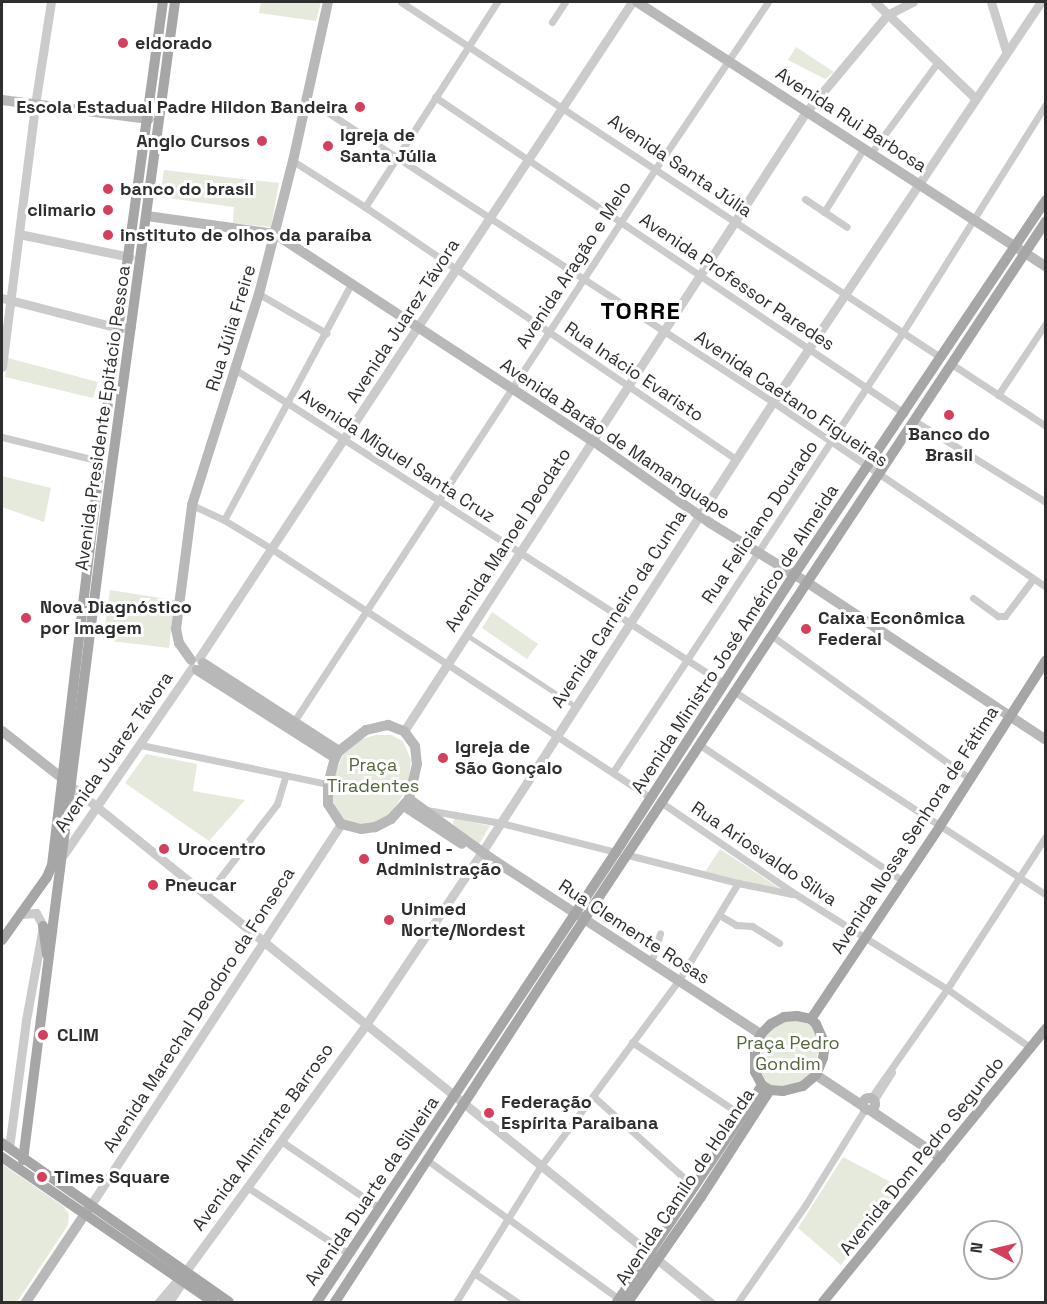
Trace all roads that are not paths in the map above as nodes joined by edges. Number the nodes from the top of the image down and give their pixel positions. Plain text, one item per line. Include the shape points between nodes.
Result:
1 (51, 2) edge
2 (163, 2) edge
3 (175, 2) edge
4 (328, 2) edge
5 (401, 2) edge
6 (497, 2) edge
7 (565, 2) edge
8 (632, 2) edge
9 (637, 2) edge
10 (768, 2) edge
11 (875, 2) edge
12 (913, 2) edge
13 (991, 2) edge
14 (1041, 2) edge
15 (887, 15) junction
16 (552, 22) dead end
17 (468, 46) junction
18 (1005, 51) junction
19 (728, 59) junction
20 (937, 63) junction
21 (435, 97) junction
22 (975, 98) junction
23 (307, 99) junction
24 (2, 100) edge
25 (1046, 104) edge
26 (35, 105) junction
27 (563, 107) junction
28 (806, 112) junction
29 (149, 119) junction
30 (867, 151) junction
31 (396, 156) junction
32 (528, 159) junction
33 (293, 161) junction
34 (656, 168) junction
35 (918, 184) junction
36 (805, 199) dead end
37 (1046, 200) edge
38 (365, 207) junction
39 (824, 212) junction
40 (147, 216) junction
41 (490, 218) junction
42 (975, 220) junction
43 (621, 221) junction
44 (1046, 221) edge
45 (735, 222) junction
46 (847, 227) dead end
47 (19, 234) junction
48 (274, 234) junction
49 (1020, 250) junction
50 (130, 257) junction
51 (1046, 267) edge
52 (456, 270) junction
53 (700, 276) junction
54 (584, 278) junction
55 (351, 284) junction
56 (846, 293) junction
57 (259, 294) junction
58 (6, 299) edge
59 (1046, 323) edge
60 (131, 327) junction
61 (417, 327) junction
62 (119, 328) junction
63 (664, 332) junction
64 (903, 332) junction
65 (326, 333) junction
66 (548, 333) junction
67 (810, 349) junction
68 (940, 357) junction
69 (950, 363) junction
70 (2, 367) edge
71 (236, 370) junction
72 (628, 385) junction
73 (867, 388) junction
74 (511, 389) junction
75 (998, 395) junction
76 (773, 402) junction
77 (288, 403) junction
78 (904, 413) junction
79 (913, 420) junction
80 (1046, 426) edge
81 (2, 437) edge
82 (345, 439) junction
83 (593, 441) junction
84 (831, 443) junction
85 (736, 459) junction
86 (100, 461) junction
87 (867, 468) junction
88 (878, 475) junction
89 (440, 502) junction
90 (1046, 502) edge
91 (192, 506) junction
92 (700, 515) junction
93 (224, 520) junction
94 (272, 549) junction
95 (757, 552) junction
96 (520, 553) junction
97 (794, 575) junction
98 (1033, 579) junction
99 (807, 583) junction
100 (1046, 587) edge
101 (972, 598) dead end
102 (367, 611) junction
103 (628, 624) junction
104 (465, 634) junction
105 (772, 636) junction
106 (685, 660) junction
107 (1046, 660) edge
108 (446, 663) junction
109 (197, 664) junction
110 (723, 683) junction
111 (735, 692) junction
112 (575, 706) junction
113 (1009, 716) junction
114 (293, 724) junction
115 (2, 731) edge
116 (404, 731) junction
117 (556, 736) junction
118 (1046, 740) edge
119 (141, 745) junction
120 (700, 745) junction
121 (337, 754) junction
122 (613, 772) junction
123 (286, 775) junction
124 (62, 778) junction
125 (969, 778) junction
126 (328, 784) junction
127 (72, 787) junction
128 (656, 801) junction
129 (407, 803) junction
130 (97, 806) junction
131 (427, 810) junction
132 (501, 823) junction
133 (341, 824) junction
134 (940, 826) junction
135 (1046, 836) edge
136 (616, 852) junction
137 (64, 854) junction
138 (484, 855) junction
139 (628, 855) junction
140 (1019, 877) junction
141 (902, 880) junction
142 (738, 883) junction
143 (797, 895) junction
144 (1046, 895) edge
145 (206, 896) junction
146 (21, 914) junction
147 (574, 914) junction
148 (719, 915) junction
149 (585, 921) junction
150 (43, 926) junction
151 (660, 933) dead end
152 (865, 938) junction
153 (2, 940) edge
154 (263, 943) junction
155 (779, 943) dead end
156 (651, 963) junction
157 (49, 967) junction
158 (679, 980) junction
159 (946, 989) junction
160 (811, 1019) junction
161 (365, 1026) junction
162 (1046, 1029) edge
163 (761, 1034) junction
164 (632, 1042) junction
165 (1031, 1048) junction
166 (817, 1072) junction
167 (766, 1088) junction
168 (593, 1096) junction
169 (454, 1097) junction
170 (464, 1104) junction
171 (869, 1104) junction
172 (743, 1116) junction
173 (281, 1141) junction
174 (4, 1149) edge
175 (943, 1156) junction
176 (23, 1160) junction
177 (427, 1160) junction
178 (540, 1167) junction
179 (247, 1187) junction
180 (695, 1188) junction
181 (378, 1207) junction
182 (87, 1210) junction
183 (507, 1219) junction
184 (348, 1253) junction
185 (653, 1258) junction
186 (474, 1273) junction
187 (183, 1275) junction
188 (26, 1302) edge
189 (159, 1302) edge
190 (169, 1302) edge
191 (213, 1302) edge
192 (229, 1302) edge
193 (317, 1302) edge
194 (335, 1302) edge
195 (456, 1302) edge
196 (517, 1302) edge
197 (622, 1302) edge
198 (710, 1302) edge
199 (738, 1302) edge
200 (823, 1302) edge

1 - 26 street
2 - 29 main road, Avenida Presidente Epitácio Pessoa
3 - 40 main road, Avenida Presidente Epitácio Pessoa
4 - 23 main road, Rua Júlia Freire
5 - 17 street, Avenida Santa Júlia
6 - 17 street
7 - 16 street
8 - 27 street, Avenida Juarez Távora
9 - 19 main road, Avenida Rui Barbosa
10 - 19 street, Avenida Aragão e Melo
11 - 15 street
12 - 15 street
13 - 18 street
14 - 18 street, Avenida Carneiro da Cunha
15 - 20 street
15 - 28 street, Avenida Manoel Deodato
17 - 21 street
17 - 27 street, Avenida Santa Júlia
18 - 22 street, Avenida Carneiro da Cunha
19 - 28 main road, Avenida Rui Barbosa
19 - 34 street, Avenida Aragão e Melo
20 - 22 street
20 - 30 street
21 - 31 street
21 - 32 street, Avenida Professor Paredes
22 - 35 street, Avenida Carneiro da Cunha
23 - 31 street, Avenida Caetano Figueiras
23 - 33 main road, Rua Júlia Freire
24 - 26 main road
25 - 42 street, Rua Feliciano Dourado
26 - 29 main road
26 - 47 street
27 - 32 street, Avenida Juarez Távora
27 - 34 street, Avenida Santa Júlia
28 - 30 main road, Avenida Rui Barbosa
28 - 45 street, Avenida Manoel Deodato
29 - 50 main road, Avenida Presidente Epitácio Pessoa
30 - 35 main road, Avenida Rui Barbosa
30 - 39 street
31 - 38 street
31 - 41 street, Avenida Caetano Figueiras
32 - 41 street, Avenida Juarez Távora
32 - 43 street, Avenida Professor Paredes
33 - 38 street, Rua Inácio Evaristo
33 - 48 main road, Rua Júlia Freire
34 - 43 street, Avenida Aragão e Melo
34 - 45 street, Avenida Santa Júlia
35 - 42 main road, Avenida Rui Barbosa
35 - 56 street, Avenida Carneiro da Cunha
36 - 39 street
37 - 49 main road, Avenida Ministro José Américo de Almeida
38 - 52 street, Rua Inácio Evaristo
39 - 46 street
40 - 48 main road, Avenida Barão de Mamanguape
40 - 60 main road, Avenida Presidente Epitácio Pessoa
41 - 52 street, Avenida Juarez Távora
41 - 54 street, Avenida Caetano Figueiras
42 - 49 main road, Avenida Rui Barbosa
42 - 64 street, Rua Feliciano Dourado
43 - 53 street, Avenida Professor Paredes
43 - 54 street, Avenida Aragão e Melo
44 - 49 main road, Avenida Ministro José Américo de Almeida
45 - 53 street, Avenida Manoel Deodato
45 - 56 street, Avenida Santa Júlia
47 - 50 street
47 - 58 street
48 - 55 main road, Avenida Barão de Mamanguape
48 - 57 main road, Rua Júlia Freire
49 - 51 main road, Avenida Rui Barbosa
49 - 68 main road, Avenida Ministro José Américo de Almeida
49 - 69 main road, Avenida Ministro José Américo de Almeida
50 - 62 main road, Avenida Presidente Epitácio Pessoa
52 - 61 street, Avenida Juarez Távora
52 - 66 street, Rua Inácio Evaristo
53 - 63 street, Avenida Manoel Deodato
53 - 67 street, Avenida Professor Paredes
54 - 63 street, Avenida Caetano Figueiras
54 - 66 street, Avenida Aragão e Melo
55 - 61 main road, Avenida Barão de Mamanguape
55 - 65 street
56 - 64 street, Avenida Santa Júlia
56 - 67 street, Avenida Carneiro da Cunha
57 - 65 street
57 - 71 main road, Rua Júlia Freire
58 - 62 street
58 - 70 street
59 - 75 street
60 - 62 street
60 - 127 main road, Avenida Presidente Epitácio Pessoa
61 - 74 main road, Avenida Barão de Mamanguape
61 - 82 street, Avenida Juarez Távora
62 - 86 main road, Avenida Presidente Epitácio Pessoa
63 - 72 street, Avenida Manoel Deodato
63 - 76 street, Avenida Caetano Figueiras
64 - 68 street, Avenida Santa Júlia
64 - 73 street, Rua Feliciano Dourado
65 - 77 street
66 - 72 street, Rua Inácio Evaristo
66 - 74 street, Avenida Aragão e Melo
67 - 73 street, Avenida Professor Paredes
67 - 76 street, Avenida Carneiro da Cunha
68 - 78 main road, Avenida Ministro José Américo de Almeida
69 - 75 street
69 - 79 main road, Avenida Ministro José Américo de Almeida
71 - 77 street, Avenida Miguel Santa Cruz
71 - 91 main road, Rua Júlia Freire
72 - 83 street, Avenida Manoel Deodato
72 - 85 street, Rua Inácio Evaristo
73 - 78 street, Avenida Professor Paredes
73 - 84 street, Rua Feliciano Dourado
74 - 83 main road, Avenida Barão de Mamanguape
74 - 89 street, Avenida Aragão e Melo
75 - 80 street
76 - 84 street, Avenida Caetano Figueiras
76 - 85 street, Avenida Carneiro da Cunha
77 - 82 street, Avenida Miguel Santa Cruz
77 - 93 street
78 - 87 main road, Avenida Ministro José Américo de Almeida
79 - 88 main road, Avenida Ministro José Américo de Almeida
79 - 90 street
81 - 86 street
82 - 89 street, Avenida Miguel Santa Cruz
82 - 94 street, Avenida Juarez Távora
83 - 92 main road, Avenida Barão de Mamanguape
83 - 96 street, Avenida Manoel Deodato
84 - 87 street, Avenida Caetano Figueiras
84 - 95 street, Rua Feliciano Dourado
85 - 92 street, Avenida Carneiro da Cunha
86 - 124 main road, Avenida Presidente Epitácio Pessoa
87 - 88 street, Avenida Caetano Figueiras
87 - 97 main road, Avenida Ministro José Américo de Almeida
88 - 98 street, Avenida Caetano Figueiras
88 - 99 main road, Avenida Ministro José Américo de Almeida
89 - 96 street, Avenida Miguel Santa Cruz
89 - 102 street, Avenida Aragão e Melo
91 - 93 street, Rua Ariosvaldo Silva
91 - 109 main road, Rua Júlia Freire via 176,628 179,643
92 - 95 main road, Avenida Barão de Mamanguape
92 - 103 street, Avenida Carneiro da Cunha
93 - 94 street, Rua Ariosvaldo Silva
94 - 102 street, Rua Ariosvaldo Silva
94 - 109 street, Avenida Juarez Távora
95 - 97 main road, Avenida Barão de Mamanguape
95 - 106 street, Rua Feliciano Dourado
96 - 103 street, Avenida Miguel Santa Cruz
96 - 104 street, Avenida Manoel Deodato
97 - 99 main road, Avenida Barão de Mamanguape
97 - 110 main road, Avenida Ministro José Américo de Almeida
98 - 100 street, Avenida Caetano Figueiras
98 - 101 street via 1005,616 998,616
99 - 105 main road, Avenida Ministro José Américo de Almeida
99 - 113 main road, Avenida Barão de Mamanguape
102 - 108 street, Rua Ariosvaldo Silva
102 - 114 street, Avenida Aragão e Melo
103 - 106 street, Avenida Miguel Santa Cruz
103 - 112 street, Avenida Carneiro da Cunha
104 - 108 street, Avenida Manoel Deodato
104 - 112 street
105 - 111 main road, Avenida Ministro José Américo de Almeida
105 - 125 street
106 - 110 street, Avenida Miguel Santa Cruz
106 - 122 street, Rua Feliciano Dourado
107 - 113 main road, Avenida Nossa Senhora de Fátima
108 - 116 street, Avenida Manoel Deodato
108 - 117 street, Rua Ariosvaldo Silva
109 - 114 main road
109 - 119 street, Avenida Juarez Távora
110 - 128 main road, Avenida Ministro José Américo de Almeida
111 - 120 main road, Avenida Ministro José Américo de Almeida
111 - 134 street
112 - 117 street, Avenida Carneiro da Cunha
113 - 118 main road, Avenida Barão de Mamanguape
113 - 125 main road, Avenida Nossa Senhora de Fátima
114 - 121 main road
115 - 124 main road
116 - 121 main road via 388,725 366,730
116 - 129 main road via 417,755 415,782
117 - 122 street, Rua Ariosvaldo Silva
117 - 132 street, Avenida Carneiro da Cunha
119 - 123 street
119 - 130 street, Avenida Juarez Távora
120 - 128 main road, Avenida Ministro José Américo de Almeida
120 - 141 street
121 - 126 main road
122 - 128 street, Rua Ariosvaldo Silva
123 - 126 street
123 - 145 street via 278,804
124 - 127 street
124 - 146 main road, Avenida Presidente Epitácio Pessoa via 52,865
125 - 134 main road, Avenida Nossa Senhora de Fátima
126 - 133 main road via 328,804
127 - 130 street
127 - 137 main road, Avenida Presidente Epitácio Pessoa
128 - 136 main road, Avenida Ministro José Américo de Almeida
128 - 139 main road, Avenida Ministro José Américo de Almeida
128 - 143 street, Rua Ariosvaldo Silva
129 - 131 main road, Rua Clemente Rosas
129 - 133 main road via 391,819 375,827 361,830
129 - 138 main road, Rua Clemente Rosas
130 - 137 street, Avenida Juarez Távora
130 - 145 street
131 - 132 street, Rua Clemente Rosas
131 - 138 main road, Rua Clemente Rosas
132 - 136 street, Rua Clemente Rosas
132 - 138 street, Avenida Carneiro da Cunha
133 - 154 street, Avenida Marechal Deodoro da Fonseca
134 - 140 street
134 - 141 main road, Avenida Nossa Senhora de Fátima
135 - 140 street
136 - 147 main road, Avenida Ministro José Américo de Almeida
137 - 157 main road, Avenida Presidente Epitácio Pessoa
138 - 147 main road, Rua Clemente Rosas
138 - 161 street, Avenida Carneiro da Cunha
139 - 142 street
139 - 149 main road, Avenida Ministro José Américo de Almeida
140 - 144 street
140 - 159 street
141 - 152 main road, Avenida Nossa Senhora de Fátima
142 - 143 street
142 - 148 street
143 - 152 street, Rua Ariosvaldo Silva
145 - 154 street
146 - 150 street via 36,913
146 - 153 main road
147 - 149 main road, Rua Clemente Rosas
147 - 169 main road, Avenida Ministro José Américo de Almeida
148 - 155 street via 736,926 752,926
148 - 158 street
149 - 156 main road, Rua Clemente Rosas
149 - 170 main road, Avenida Ministro José Américo de Almeida
150 - 157 main road
150 - 174 street
151 - 156 street
152 - 159 street, Rua Ariosvaldo Silva
152 - 160 main road, Avenida Nossa Senhora de Fátima
154 - 161 street
154 - 182 street, Avenida Marechal Deodoro da Fonseca
156 - 158 main road, Rua Clemente Rosas
157 - 176 main road, Avenida Presidente Epitácio Pessoa
158 - 163 main road, Rua Clemente Rosas
158 - 164 street
159 - 165 street, Rua Ariosvaldo Silva
159 - 171 street
160 - 163 main road via 784,1017
160 - 166 main road via 825,1044
161 - 169 street
161 - 173 street, Avenida Almirante Barroso
162 - 165 main road, Avenida Dom Pedro Segundo
163 - 167 main road via 753,1059 755,1072
164 - 168 street
164 - 172 street
165 - 175 main road, Avenida Dom Pedro Segundo
166 - 167 main road via 797,1089
166 - 171 main road
167 - 172 main road, Avenida Camilo de Holanda
167 - 185 main road, Avenida Camilo de Holanda via 701,1197
168 - 178 street
168 - 180 street
169 - 170 street
169 - 181 main road, Avenida Duarte da Silveira
170 - 177 main road, Avenida Duarte da Silveira
170 - 178 street
171 - 175 main road
171 - 199 street
172 - 180 main road, Avenida Camilo de Holanda
173 - 179 street, Avenida Almirante Barroso
173 - 181 street
174 - 176 main road
174 - 182 main road
175 - 200 main road, Avenida Dom Pedro Segundo
176 - 182 main road
177 - 183 street
177 - 194 main road, Avenida Duarte da Silveira
178 - 183 street
178 - 185 street
179 - 184 street
179 - 187 street, Avenida Almirante Barroso
180 - 185 main road, Avenida Camilo de Holanda
181 - 184 main road, Avenida Duarte da Silveira
182 - 187 main road
182 - 188 main road
183 - 186 street
183 - 197 street
184 - 193 main road, Avenida Duarte da Silveira
185 - 197 main road, Avenida Camilo de Holanda
185 - 198 street
186 - 195 street
186 - 196 street
187 - 189 street, Avenida Almirante Barroso
187 - 190 street, Avenida Almirante Barroso
187 - 191 main road
187 - 192 main road

